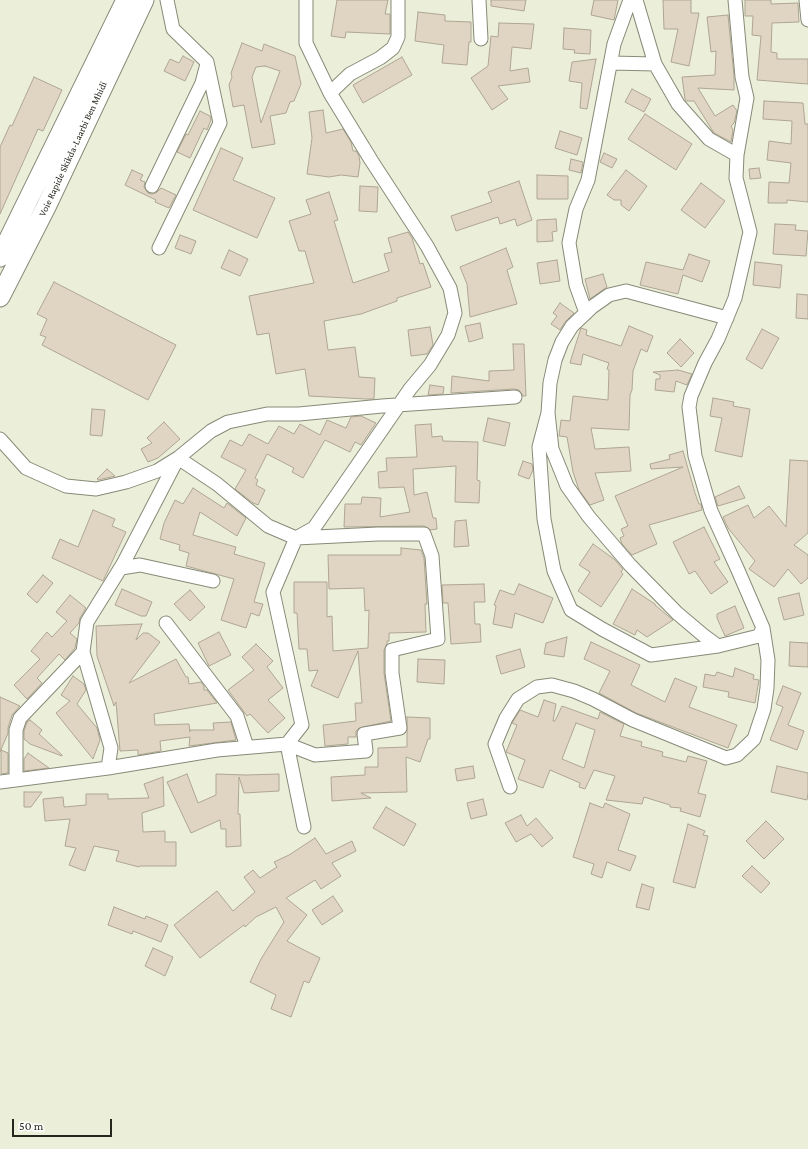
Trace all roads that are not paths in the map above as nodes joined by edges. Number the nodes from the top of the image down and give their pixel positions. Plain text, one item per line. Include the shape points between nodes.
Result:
1 (126, 0) edge
2 (144, 0) edge
3 (167, 0) edge
4 (306, 0) edge
5 (398, 0) edge
6 (479, 0) edge
7 (630, 0) edge
8 (636, 0) edge
9 (734, 0) edge
10 (806, 0) edge
11 (808, 20) edge
12 (481, 39) dead end
13 (207, 62) junction
14 (610, 63) junction
15 (655, 64) junction
16 (330, 93) junction
17 (737, 155) junction
18 (152, 186) dead end
19 (159, 248) dead end
20 (0, 257) edge
21 (0, 297) edge
22 (586, 313) junction
23 (727, 318) junction
24 (515, 397) dead end
25 (400, 405) junction
26 (548, 413) junction
27 (0, 439) edge
28 (178, 458) junction
29 (296, 538) junction
30 (121, 568) junction
31 (213, 581) dead end
32 (166, 623) dead end
33 (763, 628) junction
34 (718, 646) junction
35 (82, 652) junction
36 (287, 744) junction
37 (247, 747) junction
38 (108, 768) junction
39 (16, 780) junction
40 (0, 782) edge
41 (510, 787) dead end
42 (304, 827) dead end

1 - 20 highway, Voie Rapide Skikda-Laarbi Ben Mhidi
2 - 21 highway, Voie Rapide Skikda-Laarbi Ben Mhidi via 46,207
3 - 13 street via 173,29
4 - 16 street via 306,43
5 - 16 street via 398,37 394,48 350,74
6 - 12 street
7 - 14 street
8 - 15 street
9 - 17 street via 742,78 747,98
10 - 11 street
13 - 18 street via 202,83
13 - 19 street via 220,123
14 - 15 street
14 - 22 street via 588,180 576,209 570,243 576,285
15 - 17 street via 678,104 709,139
16 - 25 street via 427,246 450,288 455,313 448,335 430,365
17 - 23 street via 736,178 750,232 735,298
22 - 23 street via 609,295 626,291
22 - 26 street via 572,326 555,360
23 - 33 street via 698,378 689,408 695,456 711,511
24 - 25 street
25 - 28 street via 298,414 267,414 228,422 211,431
25 - 29 street via 314,528
26 - 34 street via 552,449 567,486 589,517 630,565 677,613
26 - 34 street via 539,447 544,519 554,571 571,610 651,655
27 - 28 street via 26,468 66,486 96,489 126,482 157,472
28 - 29 street via 218,484 268,526
28 - 30 street
29 - 36 street via 274,592 302,725
29 - 36 street via 424,534 432,556 438,639 392,650 392,673 400,728 364,734 366,751 315,755
30 - 31 street via 140,565
30 - 35 street via 88,622
32 - 37 street via 237,716
33 - 34 street via 759,636
33 - 41 street via 768,660 764,709 754,739 737,755 726,758 633,720 574,691 552,685 537,687 518,699 506,718 495,744
35 - 38 street via 111,748
35 - 39 street via 20,718 16,730
36 - 37 street
36 - 42 street
37 - 38 street
38 - 39 street
39 - 40 street

